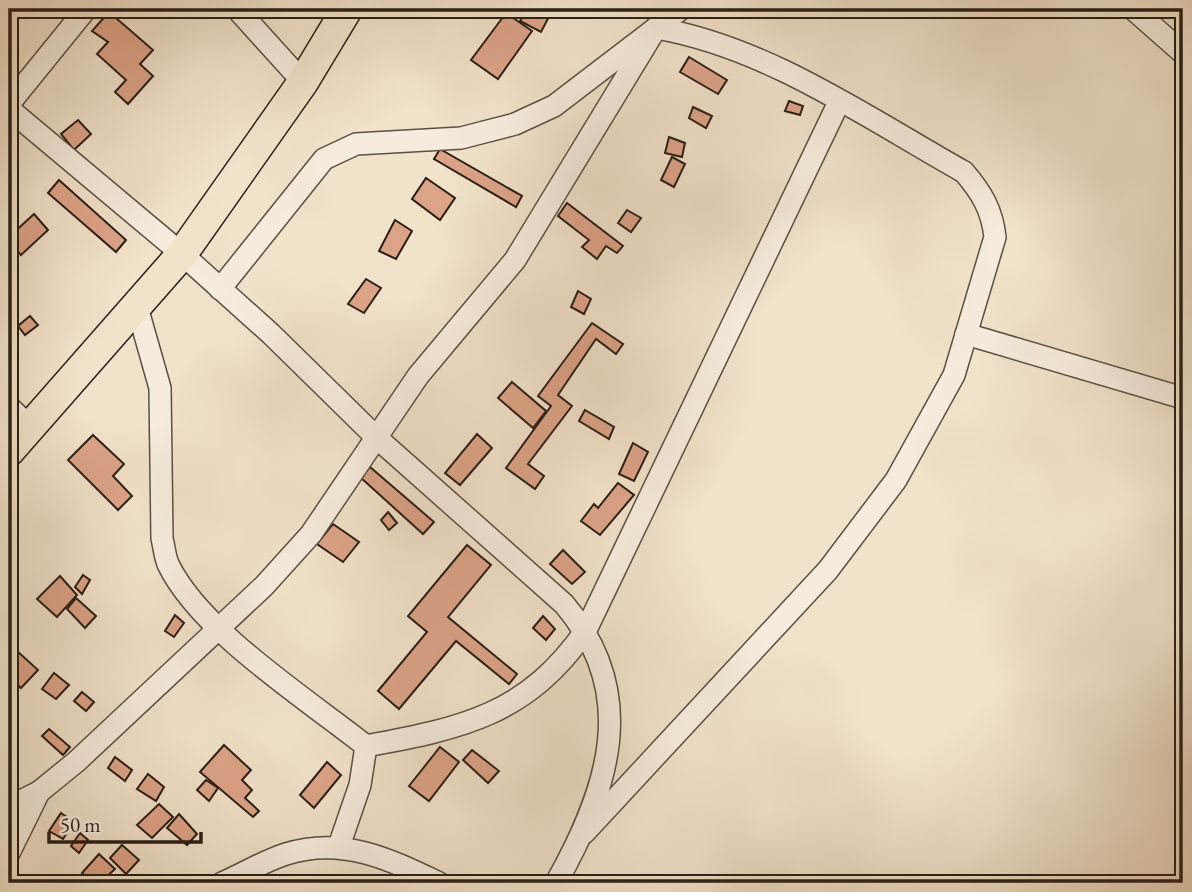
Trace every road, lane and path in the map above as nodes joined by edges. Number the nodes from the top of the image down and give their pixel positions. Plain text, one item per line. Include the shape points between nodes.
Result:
1 (86, 9) edge
2 (237, 9) edge
3 (347, 9) edge
4 (681, 9) edge
5 (1133, 9) edge
6 (656, 28) junction
7 (1183, 53) edge
8 (303, 82) junction
9 (839, 102) junction
10 (9, 107) edge
11 (182, 254) junction
12 (220, 289) junction
13 (137, 307) junction
14 (966, 334) junction
15 (1183, 398) edge
16 (19, 417) edge
17 (377, 438) junction
18 (9, 451) edge
19 (218, 629) junction
20 (586, 630) junction
21 (366, 746) junction
22 (39, 792) junction
23 (9, 807) edge
24 (584, 833) junction
25 (339, 846) junction
26 (9, 853) edge
27 (222, 883) edge
28 (439, 883) edge
29 (556, 883) edge

1 - 10 street
2 - 8 street
3 - 8 highway
4 - 6 street
5 - 7 street
6 - 9 street via 755,57
6 - 12 street via 554,106 515,124 461,138 356,144 324,159
6 - 17 street via 515,260 418,376
8 - 11 highway
9 - 14 street via 964,172 980,191 993,216 995,237
9 - 20 street
10 - 11 street
11 - 12 street
11 - 13 highway
12 - 17 street
13 - 16 highway
13 - 19 street via 160,388 162,538 167,563
14 - 15 street
14 - 24 street via 954,374 896,480 828,570
16 - 18 highway
17 - 19 street via 311,534
17 - 20 street via 564,604
19 - 21 street
19 - 22 street
20 - 21 street via 564,661 495,713 461,726
20 - 24 street via 600,663 611,719 606,772
21 - 25 street via 360,785
22 - 23 street
22 - 26 street
24 - 29 street
25 - 27 street via 286,854
25 - 28 street via 384,856

